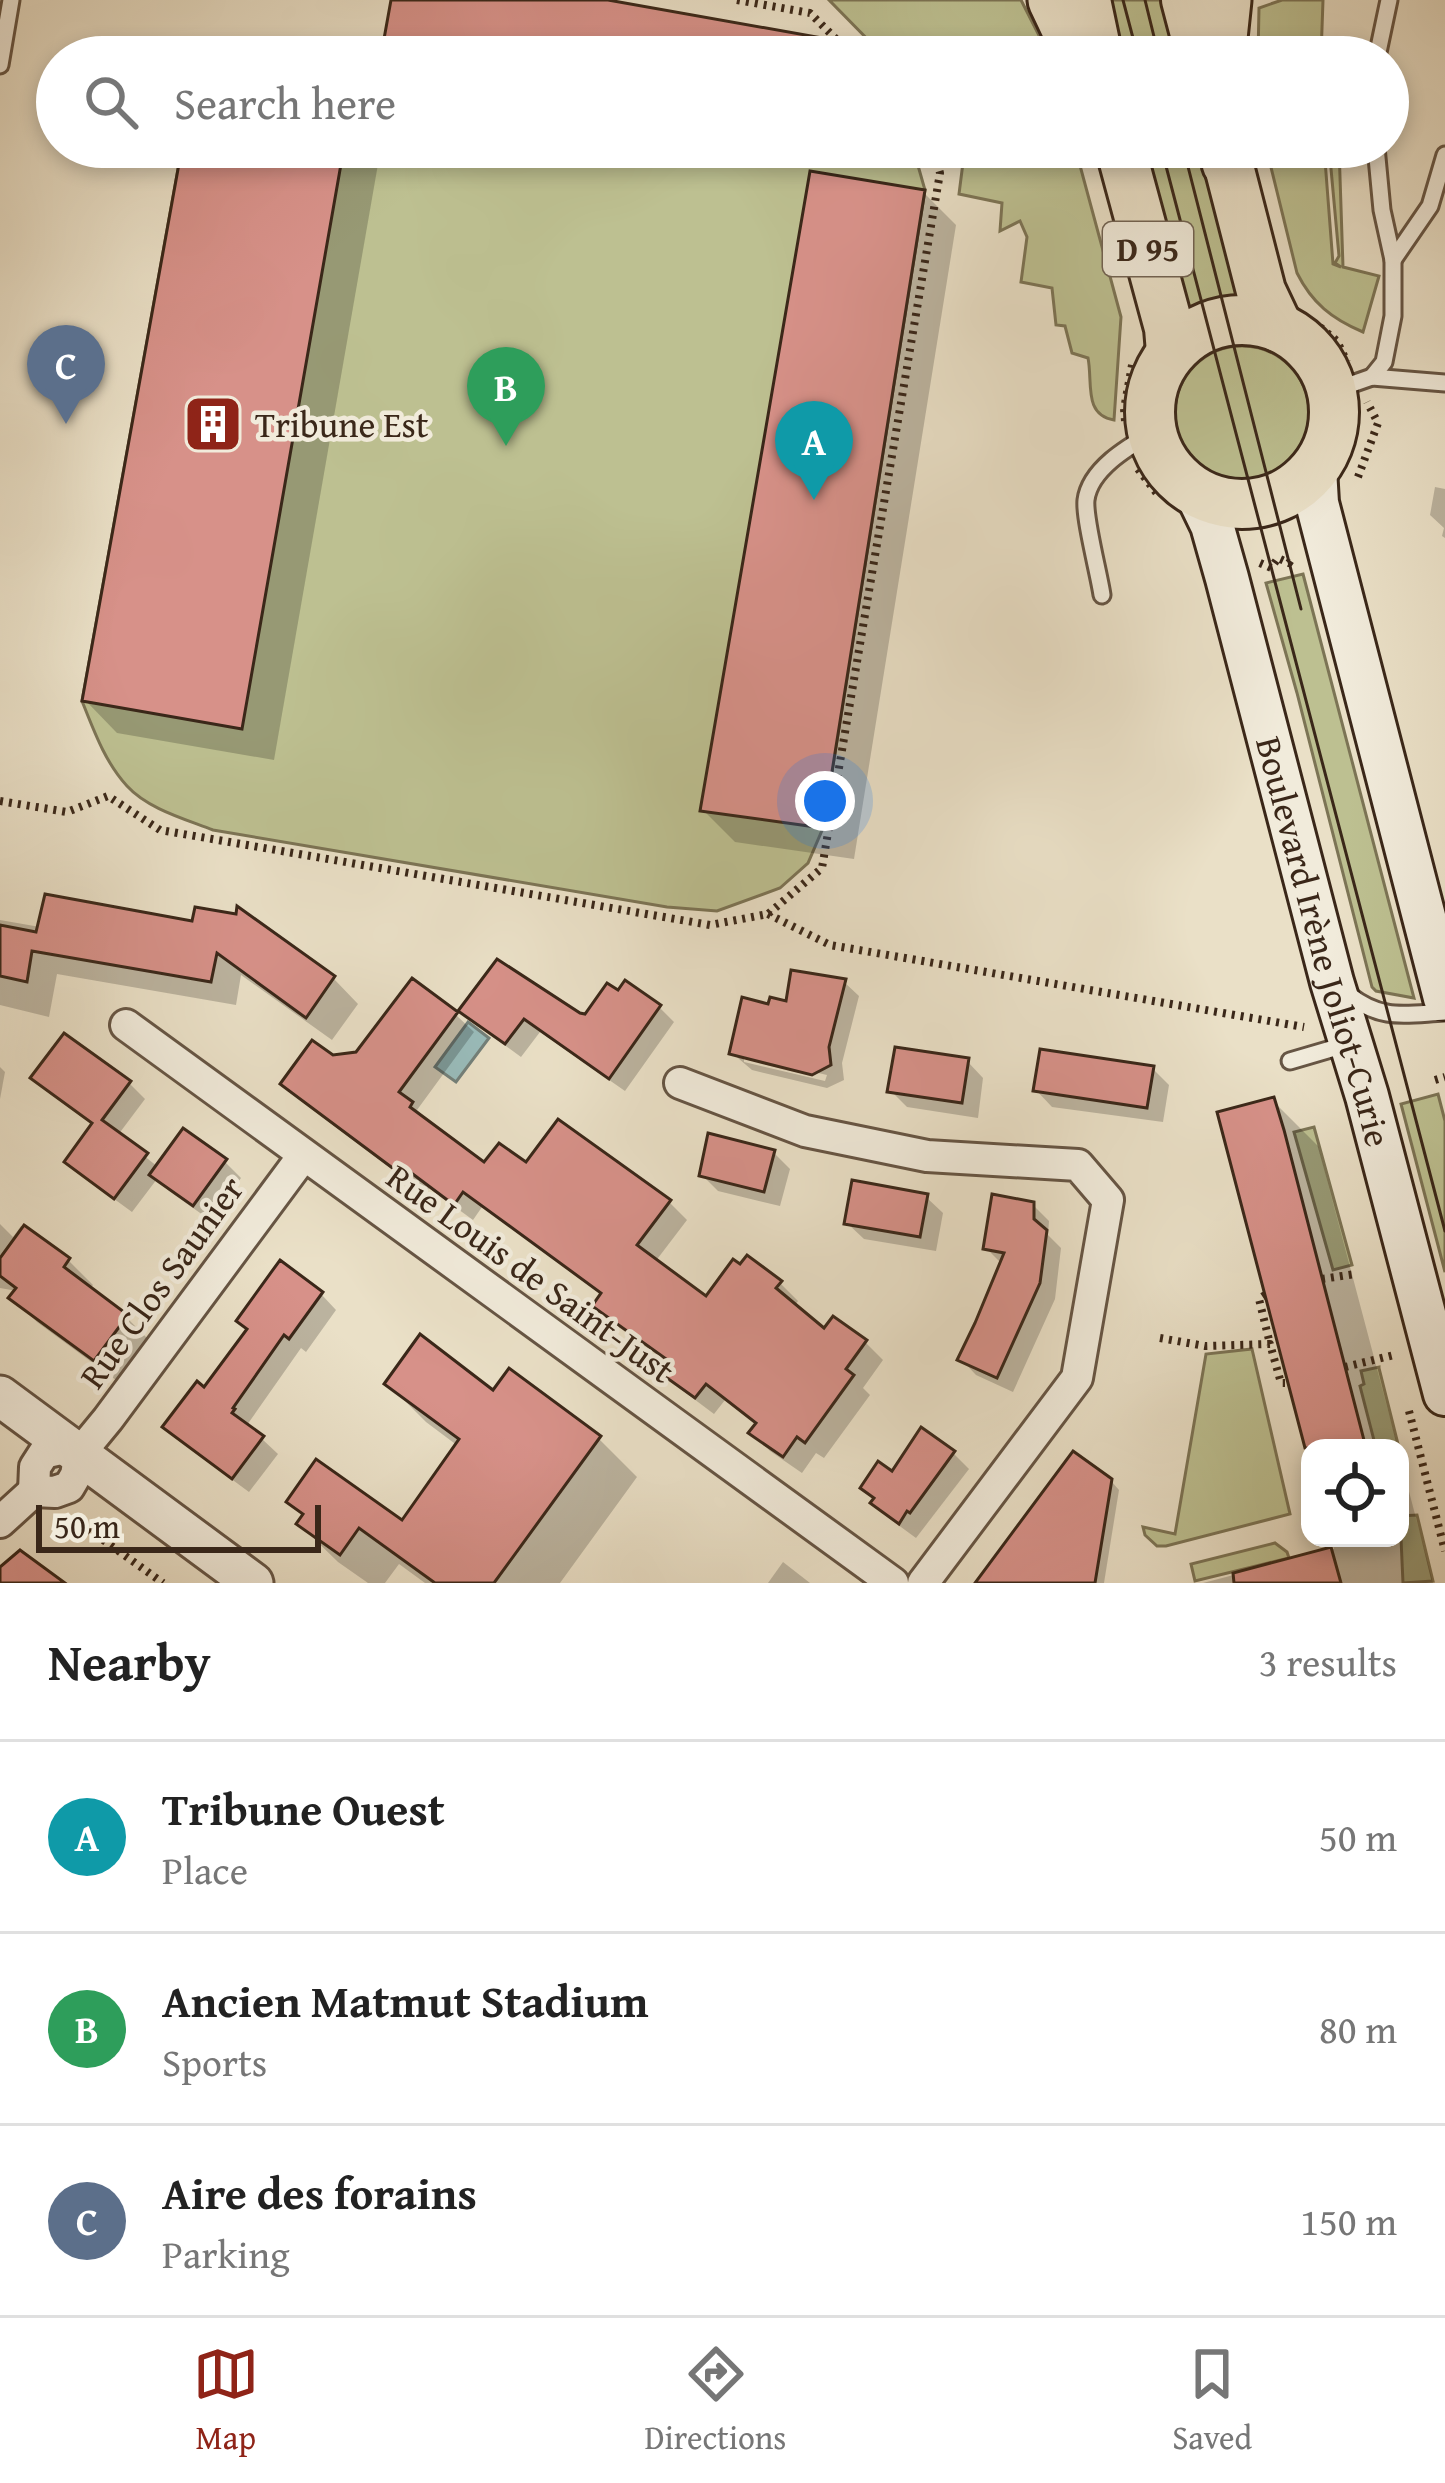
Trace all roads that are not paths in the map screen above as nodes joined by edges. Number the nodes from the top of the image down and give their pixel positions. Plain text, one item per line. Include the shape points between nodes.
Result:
1 (11, 0) edge
2 (1054, 0) edge
3 (1085, 0) edge
4 (1186, 0) edge
5 (1225, 0) edge
6 (1389, 0) edge
7 (1072, 36) edge
8 (1093, 36) edge
9 (1195, 36) edge
10 (1221, 36) edge
11 (1381, 36) edge
12 (0, 65) edge
13 (1443, 167) edge
14 (1126, 168) edge
15 (1230, 168) edge
16 (1378, 168) edge
17 (1393, 260) junction
18 (1278, 328) junction
19 (1171, 352) junction
20 (1445, 383) edge
21 (1352, 384) junction
22 (1152, 433) junction
23 (1315, 469) junction
24 (1196, 492) junction
25 (1102, 595) dead end
26 (1332, 982) junction
27 (1445, 998) edge
28 (1445, 1012) edge
29 (125, 1025) dead end
30 (1351, 1043) junction
31 (1290, 1061) dead end
32 (680, 1083) dead end
33 (303, 1156) junction
34 (1445, 1394) edge
35 (0, 1396) edge
36 (80, 1454) junction
37 (0, 1522) edge
38 (253, 1583) edge
39 (893, 1583) edge
40 (922, 1583) edge

1 - 12 lane
2 - 7 highway
3 - 8 main road
4 - 9 main road
5 - 10 highway
6 - 11 lane
13 - 17 lane via 1430,206
14 - 19 main road, D 95
15 - 18 main road, D 95
16 - 17 lane
17 - 21 lane via 1384,362
18 - 19 main road via 1228,320
18 - 21 main road via 1324,371
19 - 22 main road via 1156,377
20 - 21 lane
21 - 23 main road
22 - 24 main road via 1167,466
22 - 25 lane via 1109,463 1086,499
23 - 24 main road via 1288,492 1253,504
23 - 27 main road
24 - 26 main road, Boulevard Irène Joliot-Curie via 1227,578
26 - 28 lane via 1381,1014
26 - 30 main road, Boulevard Irène Joliot-Curie
29 - 33 street, Rue Louis de Saint-Just
30 - 31 lane
30 - 34 main road, Boulevard Irène Joliot-Curie
32 - 40 street via 805,1131 927,1156 1078,1165 1108,1200 1077,1378
33 - 36 street, Rue Clos Saunier
33 - 39 street, Rue Louis de Saint-Just
35 - 36 street
36 - 37 street, Rue Clos Saunier via 69,1487 34,1491
36 - 38 street

